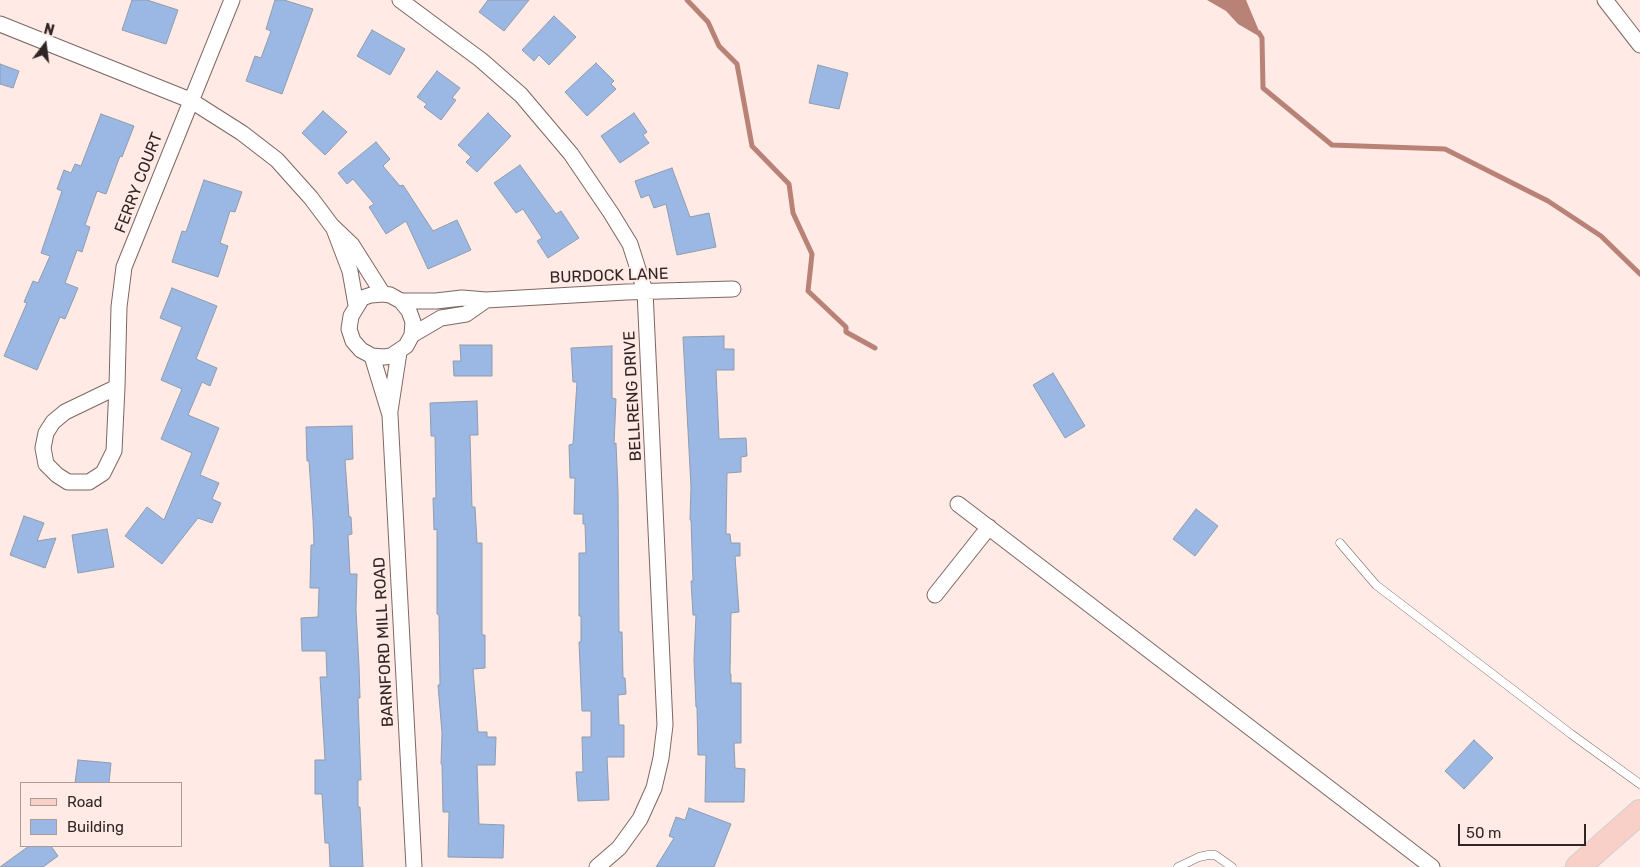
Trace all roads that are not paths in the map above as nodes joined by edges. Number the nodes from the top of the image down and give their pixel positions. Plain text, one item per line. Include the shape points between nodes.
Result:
1 (232, 0) edge
2 (400, 0) edge
3 (1606, 0) edge
4 (0, 24) edge
5 (1640, 45) edge
6 (190, 100) junction
7 (332, 226) junction
8 (733, 289) dead end
9 (645, 291) junction
10 (383, 294) junction
11 (486, 300) junction
12 (402, 301) junction
13 (356, 305) junction
14 (412, 335) junction
15 (399, 352) junction
16 (372, 356) junction
17 (117, 387) junction
18 (390, 415) junction
19 (958, 504) dead end
20 (989, 527) junction
21 (1340, 543) dead end
22 (935, 595) dead end
23 (1640, 784) edge
24 (1640, 812) edge
25 (414, 867) edge
26 (597, 867) edge
27 (1178, 867) edge
28 (1232, 867) edge
29 (1432, 867) edge
30 (1578, 867) edge

1 - 6 street, FERRY COURT
2 - 9 street, BELLRENG DRIVE via 521,95 572,154 630,244
3 - 5 street
4 - 6 street
6 - 7 street via 277,160
6 - 17 street, FERRY COURT via 124,267 119,307
7 - 10 street via 352,245
7 - 13 street via 350,270
8 - 9 street, BURDOCK LANE
9 - 11 street, BURDOCK LANE
9 - 26 street, BELLRENG DRIVE via 665,725 654,788 640,819 619,848
10 - 12 street
10 - 13 street via 362,298
11 - 12 street, BURDOCK LANE
11 - 14 street via 466,314 441,318
12 - 14 street via 413,322
13 - 16 street via 349,329 353,341
14 - 15 street, BARNFORD MILL ROAD
15 - 16 street via 391,356
15 - 18 street, BARNFORD MILL ROAD
16 - 18 street, BARNFORD MILL ROAD
17 - 17 street, FERRY COURT via 65,412 46,432 43,448 46,464 68,482 89,482 103,473 114,451
18 - 25 street, BARNFORD MILL ROAD
19 - 20 street
20 - 22 street
20 - 29 street
21 - 23 lane via 1376,585
24 - 30 main road
27 - 28 lane via 1208,855 1215,855

